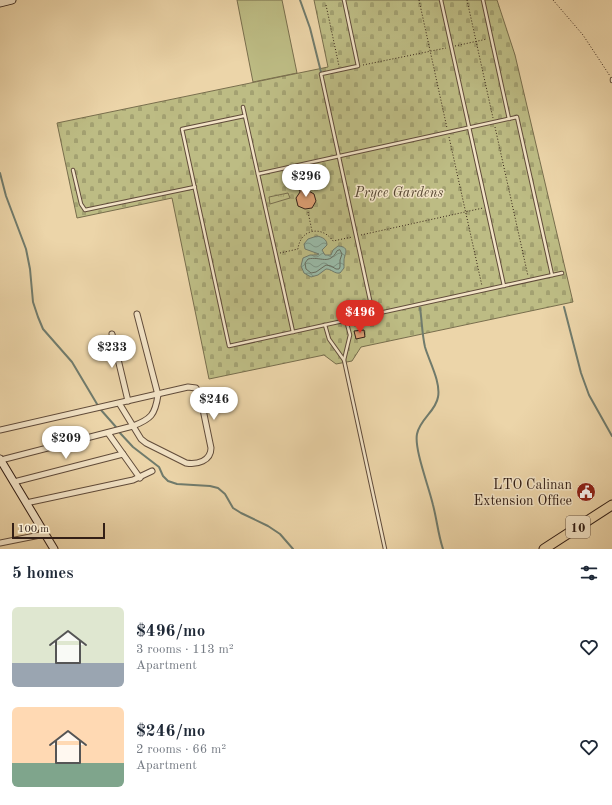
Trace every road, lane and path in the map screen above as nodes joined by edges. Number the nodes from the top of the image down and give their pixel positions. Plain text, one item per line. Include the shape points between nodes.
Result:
1 (12, 0) edge
2 (344, 0) edge
3 (419, 0) edge
4 (441, 0) edge
5 (467, 0) edge
6 (483, 0) edge
7 (553, 0) edge
8 (0, 3) edge
9 (326, 5) dead end
10 (491, 38) junction
11 (476, 41) junction
12 (451, 47) junction
13 (430, 51) junction
14 (358, 66) junction
15 (340, 70) junction
16 (612, 80) edge
17 (242, 107) dead end
18 (244, 116) junction
19 (509, 119) junction
20 (494, 122) junction
21 (469, 128) junction
22 (448, 133) junction
23 (339, 156) junction
24 (73, 170) dead end
25 (258, 174) junction
26 (195, 187) junction
27 (487, 207) junction
28 (308, 212) dead end
29 (465, 212) junction
30 (312, 231) junction
31 (356, 236) junction
32 (275, 254) junction
33 (562, 273) dead end
34 (552, 275) junction
35 (529, 280) junction
36 (504, 286) junction
37 (483, 290) junction
38 (137, 314) dead end
39 (373, 314) junction
40 (346, 320) junction
41 (326, 325) junction
42 (293, 332) junction
43 (112, 334) dead end
44 (344, 360) junction
45 (158, 395) junction
46 (128, 401) junction
47 (118, 403) junction
48 (133, 426) junction
49 (0, 430) edge
50 (108, 433) junction
51 (123, 454) junction
52 (0, 460) edge
53 (152, 471) dead end
54 (140, 478) junction
55 (14, 482) junction
56 (26, 503) junction
57 (612, 505) edge
58 (45, 534) junction
59 (0, 543) edge
60 (54, 549) edge
61 (385, 549) edge
62 (544, 549) edge

1 - 8 street
2 - 14 lane
3 - 13 path
4 - 12 lane
5 - 11 path
6 - 10 lane
7 - 16 path via 583,35
9 - 15 path
10 - 11 path
10 - 19 lane
11 - 12 path
11 - 20 path
12 - 13 path
12 - 21 lane
13 - 14 path
13 - 22 path
14 - 15 lane
15 - 23 lane via 321,74
17 - 18 lane
18 - 25 lane
18 - 26 lane via 182,129
19 - 20 lane
19 - 34 lane via 517,117
20 - 21 lane
20 - 35 path
21 - 22 lane
21 - 27 lane
22 - 23 lane
22 - 29 path
23 - 25 lane
23 - 31 lane
24 - 26 lane via 81,204 85,210
25 - 32 lane
26 - 42 lane via 229,346
27 - 29 path
27 - 36 lane
28 - 30 path
29 - 31 path
29 - 37 path
30 - 31 path via 322,232 333,241
30 - 32 path via 302,237 298,249
31 - 39 lane
32 - 42 lane
33 - 34 lane
34 - 35 lane
35 - 36 lane
36 - 37 lane
37 - 39 lane
38 - 45 street
39 - 40 lane
40 - 41 lane
40 - 44 lane via 350,335
41 - 42 lane
41 - 44 lane via 329,339
43 - 46 street
44 - 61 lane
45 - 46 street
45 - 48 street via 150,417
45 - 48 street via 196,388 200,395 211,448 209,457 192,464 176,459 146,443
46 - 47 street
47 - 48 street
47 - 49 street
48 - 50 street
50 - 51 street
50 - 52 street
51 - 54 street
51 - 55 street
52 - 55 street
53 - 54 street
54 - 56 street
55 - 56 street
56 - 58 street
57 - 62 highway, 10
58 - 59 street
58 - 60 street

